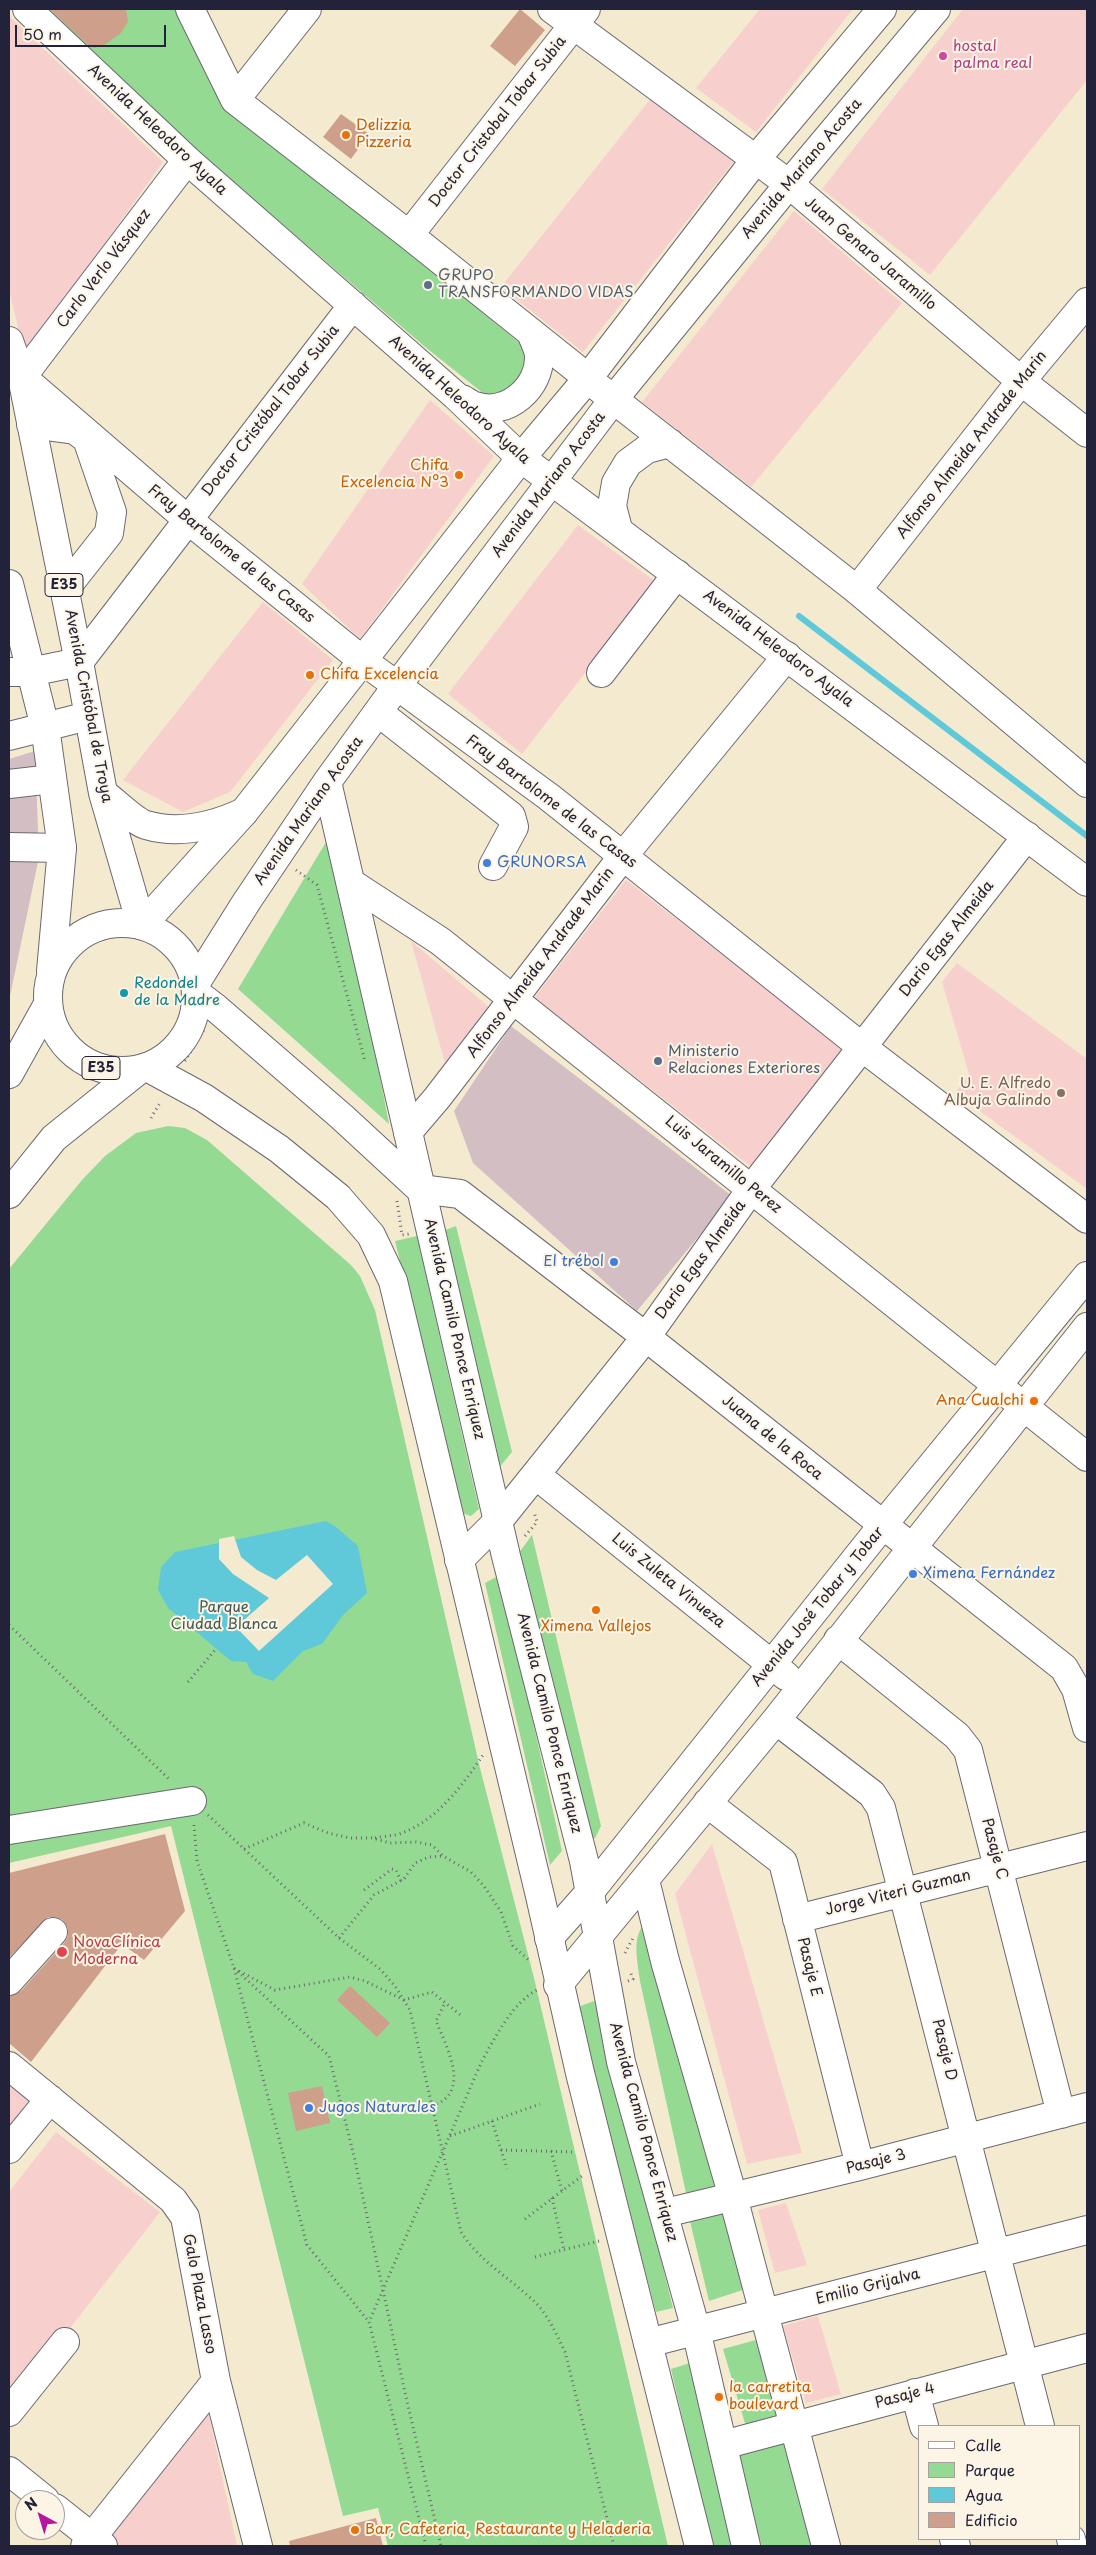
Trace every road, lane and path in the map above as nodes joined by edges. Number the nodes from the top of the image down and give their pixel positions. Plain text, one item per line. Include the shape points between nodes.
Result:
1 (28, 9) edge
2 (190, 9) edge
3 (307, 9) edge
4 (882, 9) edge
5 (936, 9) edge
6 (570, 14) edge
7 (235, 100) junction
8 (756, 159) junction
9 (187, 160) junction
10 (788, 184) junction
11 (409, 235) junction
12 (1087, 302) edge
13 (353, 305) junction
14 (531, 333) junction
15 (9, 341) edge
16 (22, 377) junction
17 (588, 378) junction
18 (1021, 381) junction
19 (456, 396) junction
20 (613, 400) junction
21 (31, 424) junction
22 (1087, 433) edge
23 (670, 443) junction
24 (521, 458) junction
25 (552, 482) junction
26 (187, 519) junction
27 (618, 529) junction
28 (678, 574) junction
29 (9, 584) edge
30 (65, 589) junction
31 (857, 590) junction
32 (787, 656) junction
33 (362, 660) junction
34 (80, 662) junction
35 (19, 672) edge
36 (601, 673) dead end
37 (396, 687) junction
38 (378, 712) junction
39 (88, 716) junction
40 (45, 727) junction
41 (9, 736) edge
42 (1084, 775) edge
43 (52, 779) junction
44 (327, 782) junction
45 (9, 784) edge
46 (103, 793) junction
47 (244, 812) junction
48 (1027, 836) junction
49 (9, 847) edge
50 (62, 848) junction
51 (623, 856) junction
52 (493, 866) dead end
53 (295, 869) dead end
54 (1087, 882) edge
55 (351, 883) junction
56 (142, 924) junction
57 (51, 976) junction
58 (195, 989) junction
59 (513, 999) junction
60 (48, 1004) junction
61 (862, 1047) junction
62 (366, 1064) dead end
63 (144, 1068) junction
64 (9, 1074) edge
65 (408, 1132) junction
66 (752, 1188) junction
67 (420, 1189) junction
68 (9, 1194) edge
69 (1087, 1219) edge
70 (1087, 1276) edge
71 (1087, 1327) edge
72 (646, 1337) junction
73 (996, 1385) junction
74 (1022, 1406) junction
75 (1087, 1457) edge
76 (536, 1475) junction
77 (499, 1520) junction
78 (882, 1526) junction
79 (912, 1549) junction
80 (459, 1560) junction
81 (9, 1625) edge
82 (838, 1640) junction
83 (215, 1650) dead end
84 (771, 1665) junction
85 (188, 1682) dead end
86 (801, 1686) junction
87 (776, 1720) junction
88 (1087, 1728) edge
89 (483, 1755) dead end
90 (192, 1801) junction
91 (707, 1803) junction
92 (9, 1830) edge
93 (372, 1838) junction
94 (1087, 1846) edge
95 (244, 1849) junction
96 (443, 1856) junction
97 (999, 1868) junction
98 (645, 1880) junction
99 (401, 1881) junction
100 (364, 1890) dead end
101 (904, 1892) junction
102 (589, 1893) junction
103 (797, 1919) junction
104 (53, 1932) dead end
105 (339, 1938) junction
106 (549, 1938) junction
107 (597, 1938) junction
108 (533, 1964) dead end
109 (234, 1968) junction
110 (9, 1981) edge
111 (548, 1987) junction
112 (404, 2000) junction
113 (445, 2003) junction
114 (463, 2017) dead end
115 (9, 2066) edge
116 (50, 2099) junction
117 (540, 2104) dead end
118 (432, 2106) junction
119 (1087, 2107) edge
120 (1061, 2114) junction
121 (492, 2121) junction
122 (449, 2136) junction
123 (966, 2138) junction
124 (9, 2149) edge
125 (501, 2150) junction
126 (552, 2152) junction
127 (579, 2152) dead end
128 (442, 2153) junction
129 (860, 2166) junction
130 (507, 2169) dead end
131 (585, 2174) dead end
132 (562, 2190) junction
133 (733, 2197) junction
134 (552, 2198) junction
135 (665, 2213) junction
136 (524, 2219) dead end
137 (1087, 2230) edge
138 (599, 2241) dead end
139 (564, 2250) junction
140 (997, 2254) junction
141 (535, 2258) dead end
142 (383, 2288) junction
143 (765, 2313) junction
144 (369, 2322) junction
145 (696, 2330) junction
146 (65, 2342) dead end
147 (648, 2342) junction
148 (1087, 2348) edge
149 (1023, 2364) junction
150 (216, 2381) junction
151 (915, 2393) junction
152 (9, 2412) edge
153 (924, 2425) edge
154 (1040, 2425) edge
155 (796, 2427) junction
156 (723, 2446) junction
157 (9, 2471) edge
158 (33, 2490) edge
159 (65, 2517) edge
160 (94, 2543) edge
161 (258, 2546) edge
162 (426, 2546) edge
163 (441, 2546) edge
164 (614, 2546) edge
165 (699, 2546) edge
166 (746, 2546) edge
167 (826, 2546) edge

1 - 9 main road, Avenida Heleodoro Ayala
2 - 7 main road
3 - 7 main road
4 - 8 main road
5 - 10 main road, Avenida Mariano Acosta
6 - 8 main road, Juan Genaro Jaramillo
6 - 11 main road, Doctor Cristobal Tobar Subia
7 - 11 main road
8 - 10 main road, Juan Genaro Jaramillo
8 - 17 main road
9 - 13 main road, Avenida Heleodoro Ayala
9 - 16 main road, Carlo Verlo Vásquez
10 - 18 main road, Juan Genaro Jaramillo
10 - 20 main road, Avenida Mariano Acosta
11 - 14 main road
12 - 18 main road, Alfonso Almeida Andrade Marin
13 - 19 main road, Avenida Heleodoro Ayala
13 - 26 main road, Doctor Cristóbal Tobar Subia
14 - 17 main road
14 - 19 main road via 539,355 535,378 521,397 500,408 476,407
15 - 16 main road, Avenida Cristóbal de Troya / E35
16 - 21 main road, Avenida Cristóbal de Troya / E35
16 - 26 main road, Fray Bartolome de las Casas
17 - 20 main road
17 - 24 main road
18 - 22 main road, Juan Genaro Jaramillo
18 - 31 main road, Alfonso Almeida Andrade Marin
19 - 24 main road, Avenida Heleodoro Ayala
20 - 23 main road
20 - 25 main road, Avenida Mariano Acosta
21 - 30 main road, Avenida Cristóbal de Troya / E35
21 - 30 main road via 74,430 87,439 112,512 109,533
23 - 27 main road via 647,449 628,463 616,484 612,506
23 - 31 main road
24 - 25 main road, Avenida Heleodoro Ayala
24 - 33 main road
25 - 27 main road, Avenida Heleodoro Ayala
25 - 37 main road, Avenida Mariano Acosta
26 - 33 main road, Fray Bartolome de las Casas
26 - 34 main road, Doctor Cristóbal Tobar Subia
27 - 28 main road, Avenida Heleodoro Ayala
28 - 32 main road, Avenida Heleodoro Ayala
28 - 36 main road
29 - 35 main road, E35
30 - 34 main road, Avenida Cristóbal de Troya / E35
31 - 42 main road
32 - 48 main road, Avenida Heleodoro Ayala
32 - 51 main road, Alfonso Almeida Andrade Marin
33 - 37 main road, Fray Bartolome de las Casas
33 - 47 main road
34 - 35 main road
34 - 39 main road, Avenida Cristóbal de Troya / E35
35 - 40 main road, E35
37 - 38 main road, Avenida Mariano Acosta
37 - 51 main road, Fray Bartolome de las Casas via 549,797
38 - 44 main road, Avenida Mariano Acosta
38 - 52 main road via 511,816 514,827
39 - 40 main road
39 - 46 main road, Avenida Cristóbal de Troya / E35
40 - 41 main road
40 - 43 main road, E35
43 - 45 main road
43 - 50 main road, E35
44 - 55 main road, Avenida Camilo Ponce Enriquez
44 - 58 main road, Avenida Mariano Acosta via 247,901
46 - 47 main road via 145,825 186,829 218,824
46 - 56 main road, Avenida Cristóbal de Troya / E35
47 - 56 main road
48 - 54 main road, Avenida Heleodoro Ayala
48 - 61 main road, Dario Egas Almeida
49 - 50 main road
50 - 57 main road, E35
51 - 59 main road, Alfonso Almeida Andrade Marin
51 - 61 main road, Fray Bartolome de las Casas
53 - 62 path via 316,885
55 - 59 main road, Luis Jaramillo Perez via 440,941
55 - 65 main road, Avenida Camilo Ponce Enriquez
56 - 57 main road, E35 via 110,925 90,931 73,942
56 - 58 main road via 179,950 189,966
57 - 60 main road, E35
58 - 63 main road, E35 via 195,1009 184,1038 174,1050
58 - 67 main road
59 - 65 main road, Alfonso Almeida Andrade Marin
59 - 66 main road, Luis Jaramillo Perez
60 - 63 main road, E35 via 52,1025 78,1058 97,1068 119,1072
60 - 64 main road, E35
61 - 66 main road, Dario Egas Almeida
61 - 69 main road, Fray Bartolome de las Casas
63 - 68 main road, E35 via 54,1138
63 - 80 main road via 204,1098 278,1149 338,1197 370,1235 393,1281
65 - 67 main road, Avenida Camilo Ponce Enriquez
66 - 72 main road, Dario Egas Almeida
66 - 73 main road, Luis Jaramillo Perez
67 - 72 main road, Juana de la Roca via 460,1194
67 - 77 main road, Avenida Camilo Ponce Enriquez via 432,1228
70 - 73 main road, Avenida José Tobar y Tobar
71 - 74 main road
72 - 76 main road, Dario Egas Almeida
72 - 78 main road, Juana de la Roca
73 - 74 main road, Luis Jaramillo Perez
73 - 78 main road, Avenida José Tobar y Tobar
74 - 75 main road, Luis Jaramillo Perez
74 - 79 main road
76 - 77 main road, Dario Egas Almeida
76 - 84 main road, Luis Zuleta Vinueza
77 - 80 main road, Dario Egas Almeida
77 - 102 main road, Avenida Camilo Ponce Enriquez via 584,1861
78 - 79 main road, Juana de la Roca
78 - 84 main road, Avenida José Tobar y Tobar
79 - 82 main road
79 - 88 main road, Juana de la Roca via 1064,1668 1076,1689
80 - 106 main road
81 - 90 path
82 - 86 main road
82 - 97 main road, Pasaje C via 958,1736 968,1750
83 - 85 path
84 - 86 main road, Luis Zuleta Vinueza
84 - 102 main road, Avenida José Tobar y Tobar
86 - 87 main road
87 - 91 main road
87 - 101 main road, Pasaje D via 872,1794 881,1808
89 - 93 path via 465,1781 422,1823 401,1833
90 - 92 main road
90 - 95 path
90 - 109 path via 197,1861
91 - 98 main road
91 - 103 main road, Pasaje E via 783,1862
93 - 95 path via 350,1838 304,1823
93 - 96 path via 390,1843 432,1845
94 - 97 main road, Jorge Viteri Guzman
95 - 105 path
96 - 99 path via 428,1857 416,1863
96 - 108 path via 471,1872 484,1886 501,1912 513,1946
97 - 101 main road, Jorge Viteri Guzman
97 - 120 main road, Pasaje C
98 - 107 main road
98 - 133 main road
99 - 100 path via 396,1870 392,1869
99 - 105 path via 374,1895
101 - 103 main road, Jorge Viteri Guzman
101 - 123 main road, Pasaje D
102 - 106 main road, Avenida José Tobar y Tobar
102 - 107 main road, Avenida Camilo Ponce Enriquez
103 - 129 main road, Pasaje E
104 - 110 main road
105 - 112 path via 380,1968
106 - 111 main road
107 - 111 main road
107 - 135 main road, Avenida Camilo Ponce Enriquez via 621,2062
109 - 112 path via 275,1990 350,1977
109 - 142 path via 329,2056
109 - 144 path via 307,2245
111 - 122 path via 530,1994 500,2028
111 - 147 main road
112 - 113 path via 432,1992
112 - 118 path via 410,2010
113 - 114 path
113 - 118 path via 436,2020 456,2077 451,2093
115 - 116 main road, Galo Plaza Lasso
116 - 124 main road
116 - 150 main road, Galo Plaza Lasso via 181,2209
117 - 121 path
118 - 128 path
119 - 120 main road, Pasaje 3
120 - 123 main road, Pasaje 3
121 - 122 path
121 - 125 path
122 - 128 path
123 - 129 main road, Pasaje 3
123 - 140 main road, Pasaje D
125 - 126 path
125 - 130 path
126 - 127 path
126 - 132 path
128 - 142 path
128 - 164 path via 460,2232 478,2255 536,2304 551,2323 565,2352
129 - 133 main road, Pasaje 3
131 - 132 path
132 - 134 path
133 - 135 main road, Pasaje 3
133 - 143 main road
134 - 136 path
134 - 139 path
135 - 145 main road, Avenida Camilo Ponce Enriquez
137 - 140 main road, Emilio Grijalva
138 - 139 path
139 - 141 path
140 - 143 main road, Emilio Grijalva
140 - 149 main road, Pasaje D
142 - 144 path
142 - 163 path
143 - 145 main road, Emilio Grijalva
143 - 155 main road
144 - 162 path
145 - 147 main road, Emilio Grijalva
145 - 156 main road, Avenida Camilo Ponce Enriquez
146 - 152 main road
147 - 165 main road
148 - 149 main road, Pasaje 4
149 - 151 main road, Pasaje 4
149 - 154 main road, Pasaje D
150 - 160 main road
150 - 161 main road, Galo Plaza Lasso
151 - 153 main road
151 - 155 main road, Pasaje 4
155 - 156 main road, Pasaje 4
155 - 167 main road
156 - 166 main road, Avenida Camilo Ponce Enriquez
157 - 158 main road
159 - 160 main road

